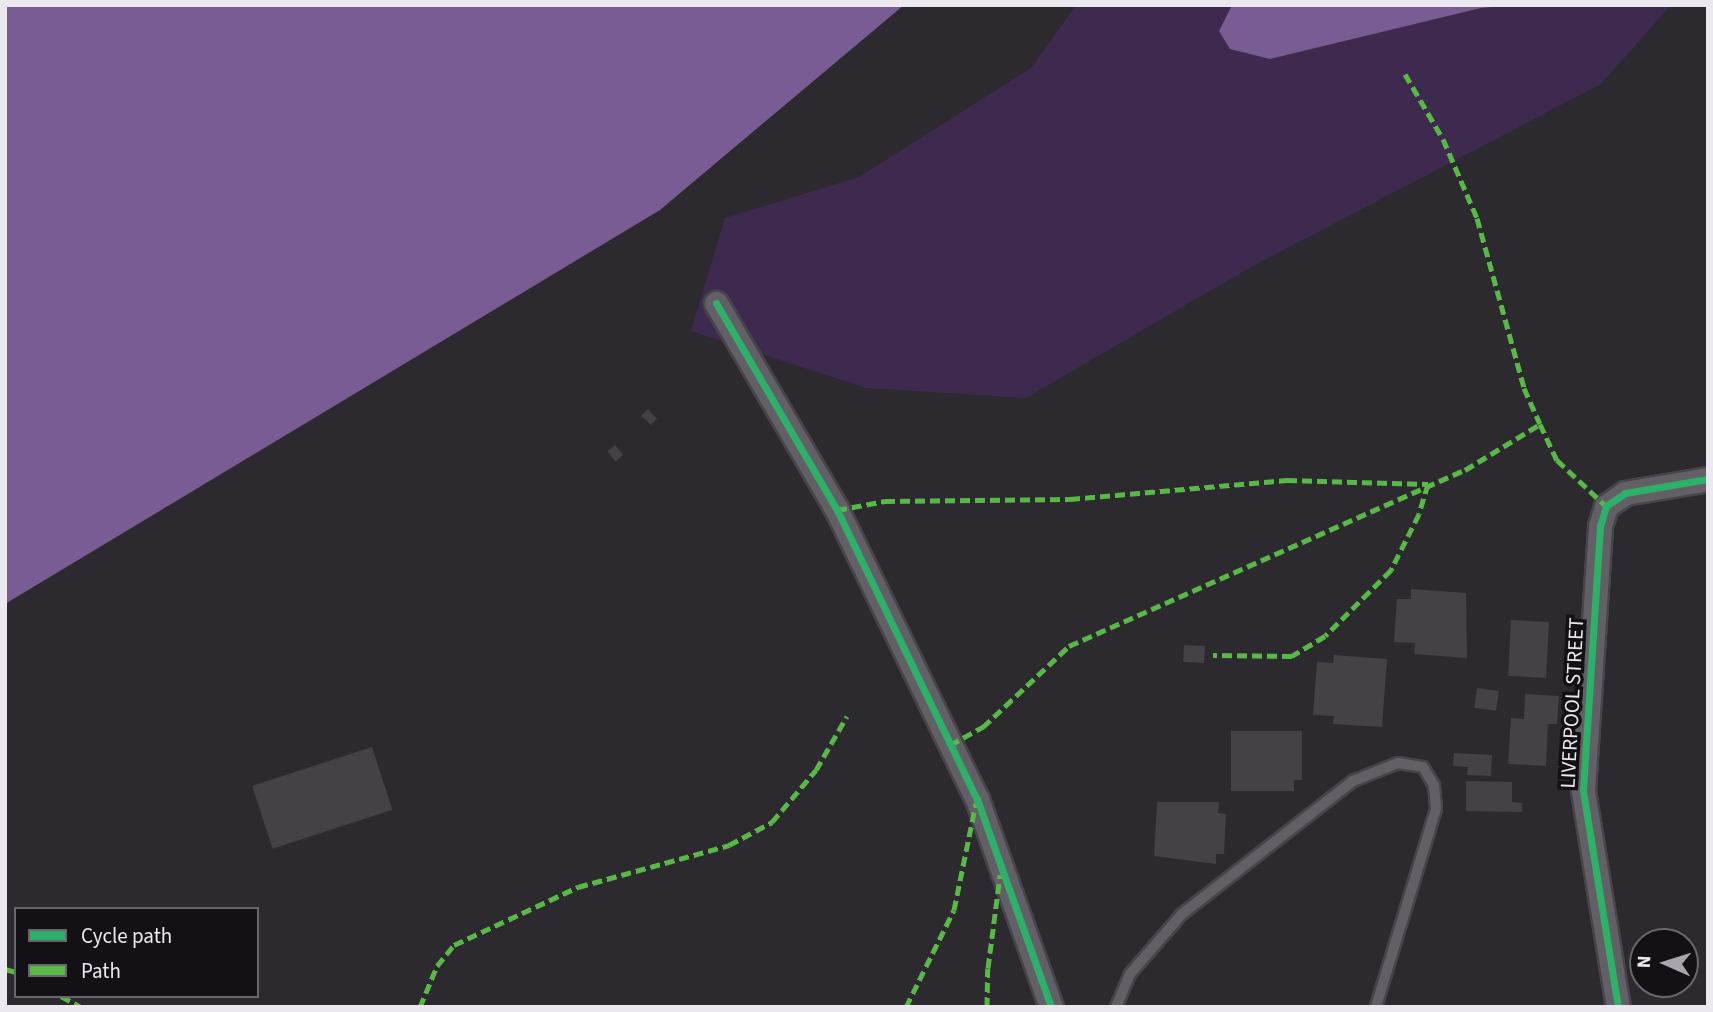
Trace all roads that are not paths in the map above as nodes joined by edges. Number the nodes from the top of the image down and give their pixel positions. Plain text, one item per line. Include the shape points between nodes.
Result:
1 (716, 303) dead end
2 (1708, 479) edge
3 (1051, 1007) edge
4 (1116, 1007) edge
5 (1376, 1007) edge
6 (1618, 1007) edge

1 - 3 street via 837,510 977,799
2 - 6 street, LIVERPOOL STREET via 1625,493 1606,506 1600,526 1583,790
4 - 5 lane via 1130,974 1182,915 1353,782 1398,763 1423,767 1434,785 1436,809

